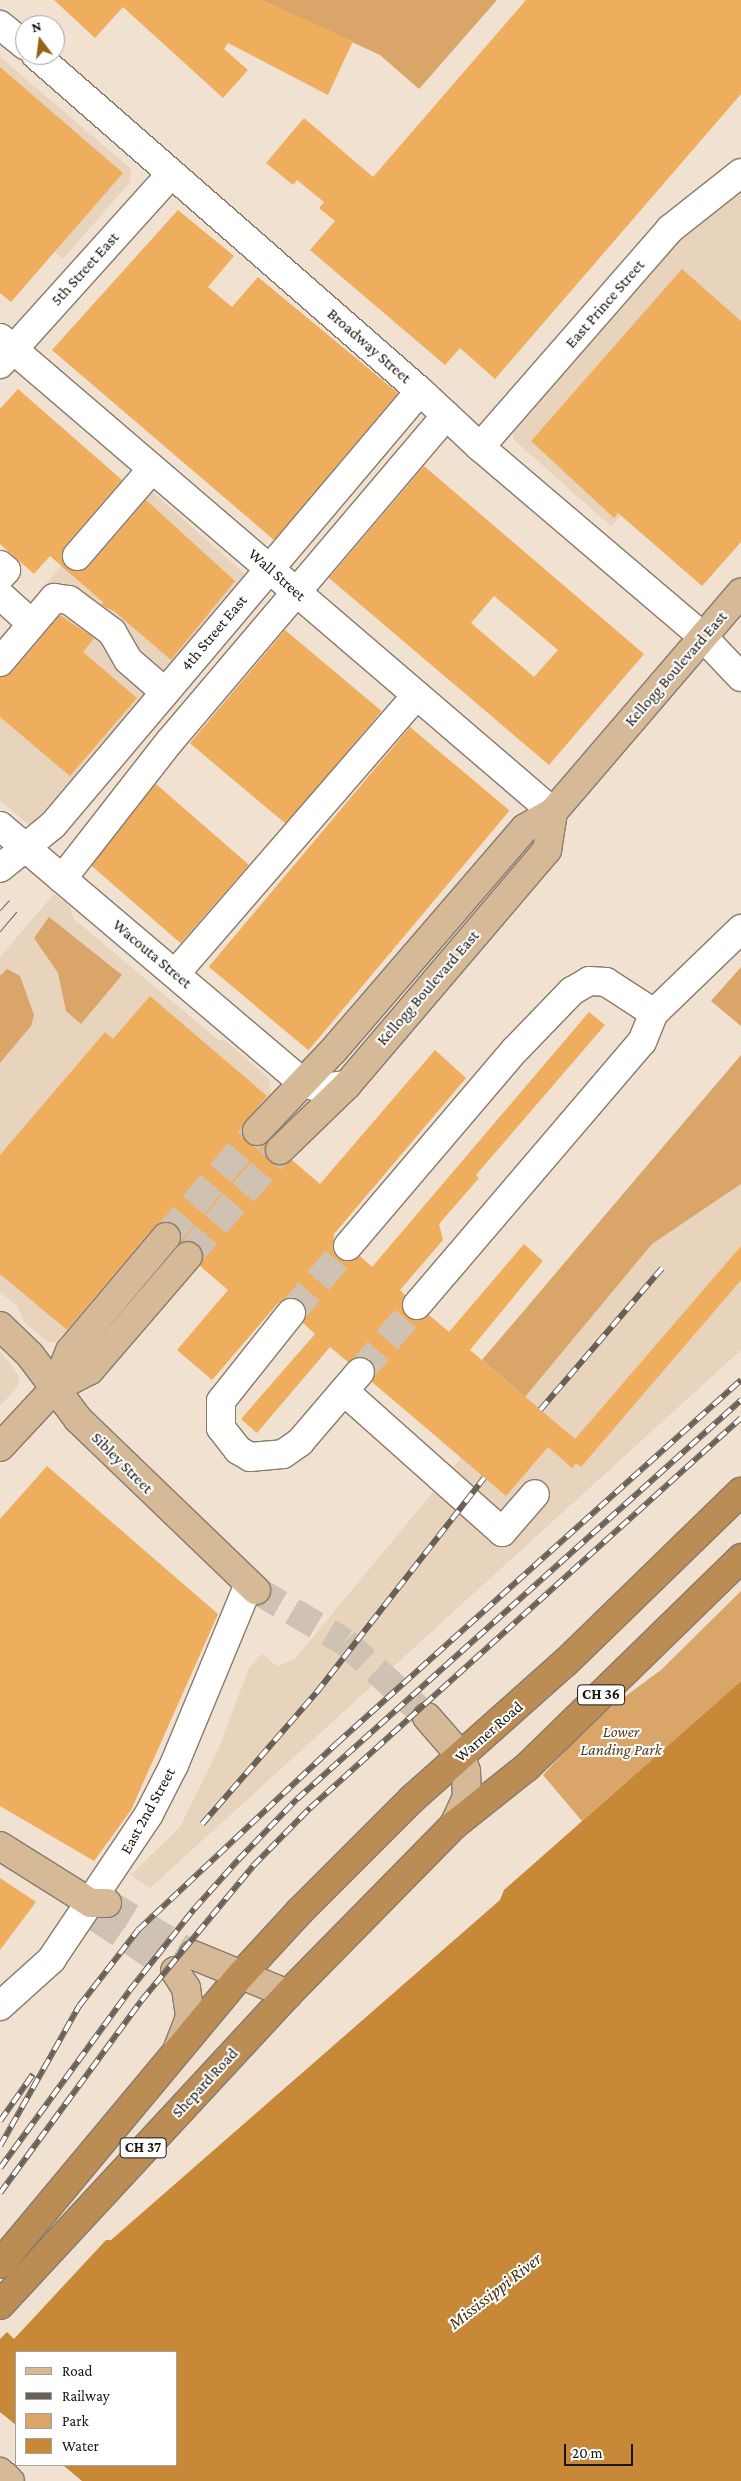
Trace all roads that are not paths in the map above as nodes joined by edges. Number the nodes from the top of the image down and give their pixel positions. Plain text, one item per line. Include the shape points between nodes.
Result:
1 (0, 25) edge
2 (15, 37) edge
3 (47, 65) edge
4 (741, 173) edge
5 (170, 174) junction
6 (4, 351) edge
7 (420, 391) junction
8 (446, 415) junction
9 (480, 447) junction
10 (152, 468) junction
11 (77, 556) dead end
12 (0, 565) edge
13 (268, 568) junction
14 (0, 577) edge
15 (298, 593) junction
16 (741, 593) edge
17 (0, 595) edge
18 (32, 624) junction
19 (703, 636) junction
20 (0, 662) edge
21 (741, 677) edge
22 (165, 692) junction
23 (417, 696) junction
24 (553, 812) junction
25 (0, 826) edge
26 (26, 848) junction
27 (0, 868) edge
28 (62, 879) junction
29 (741, 929) edge
30 (175, 974) junction
31 (654, 1013) junction
32 (303, 1083) junction
33 (347, 1085) junction
34 (257, 1131) tunnel mouth
35 (280, 1150) tunnel mouth
36 (166, 1237) tunnel mouth
37 (348, 1246) tunnel mouth
38 (188, 1256) tunnel mouth
39 (417, 1305) tunnel mouth
40 (291, 1313) tunnel mouth
41 (0, 1326) edge
42 (55, 1388) junction
43 (0, 1446) edge
44 (741, 1492) edge
45 (535, 1494) dead end
46 (741, 1558) edge
47 (252, 1588) joint
48 (426, 1717) tunnel mouth
49 (461, 1756) junction
50 (454, 1825) junction
51 (0, 1846) edge
52 (99, 1908) junction
53 (240, 1975) junction
54 (288, 1994) junction
55 (0, 2006) edge
56 (175, 2056) junction
57 (0, 2264) edge
58 (0, 2305) edge
59 (0, 2472) edge
60 (10, 2481) edge

1 - 2 street
3 - 5 street, Broadway Street
4 - 9 street, East Prince Street via 670,229
5 - 6 street, 5th Street East
5 - 7 street, Broadway Street
6 - 10 street, Wall Street
7 - 8 street, Broadway Street
7 - 13 street, 4th Street East
8 - 9 street, Broadway Street
8 - 15 street
9 - 19 street, Broadway Street
10 - 11 street
10 - 13 street, Wall Street
12 - 14 street via 6,570
13 - 15 street, Wall Street
13 - 22 street, 4th Street East
15 - 23 street, Wall Street
15 - 28 street via 170,741
16 - 19 main road, Kellogg Boulevard East
17 - 18 street
18 - 20 street
18 - 22 street via 54,598 69,600 112,632 128,660
19 - 21 street, Broadway Street
19 - 24 main road, Kellogg Boulevard East
22 - 26 street, 4th Street East via 53,824
23 - 24 street, Wall Street
23 - 30 street
24 - 32 main road, Kellogg Boulevard East via 525,828
24 - 33 main road, Kellogg Boulevard East via 547,850
25 - 26 street, Wacouta Street
26 - 27 street, 4th Street East
26 - 28 street, Wacouta Street
28 - 30 street, Wacouta Street
29 - 31 street
30 - 32 street, Wacouta Street
31 - 37 street via 606,982 589,981 572,991 515,1050
31 - 39 street via 642,1042
32 - 33 street via 322,1088
32 - 34 main road, Kellogg Boulevard East
33 - 35 main road, Kellogg Boulevard East
36 - 42 main road via 70,1351
38 - 42 main road via 90,1370
40 - 45 street via 221,1401 221,1428 228,1441 250,1457 283,1454 300,1442 352,1381 502,1532
41 - 42 main road, Sibley Street via 30,1355
42 - 43 main road
42 - 47 main road, Sibley Street via 78,1419
44 - 49 highway, Warner Road / CH 36 via 566,1662
46 - 50 highway, CH 36 via 526,1767
47 - 52 street, East 2nd Street via 174,1765
48 - 49 main road
49 - 50 main road via 468,1783 467,1797
49 - 53 highway, Warner Road / CH 37 via 370,1839
50 - 54 highway, CH 37
51 - 52 main road
52 - 55 street, East 2nd Street via 51,1960
53 - 54 main road
53 - 56 highway, CH 37
53 - 56 main road via 184,1963 190,2017 186,2035
54 - 58 highway, Shepard Road / CH 37
56 - 57 highway, CH 37
59 - 60 main road

